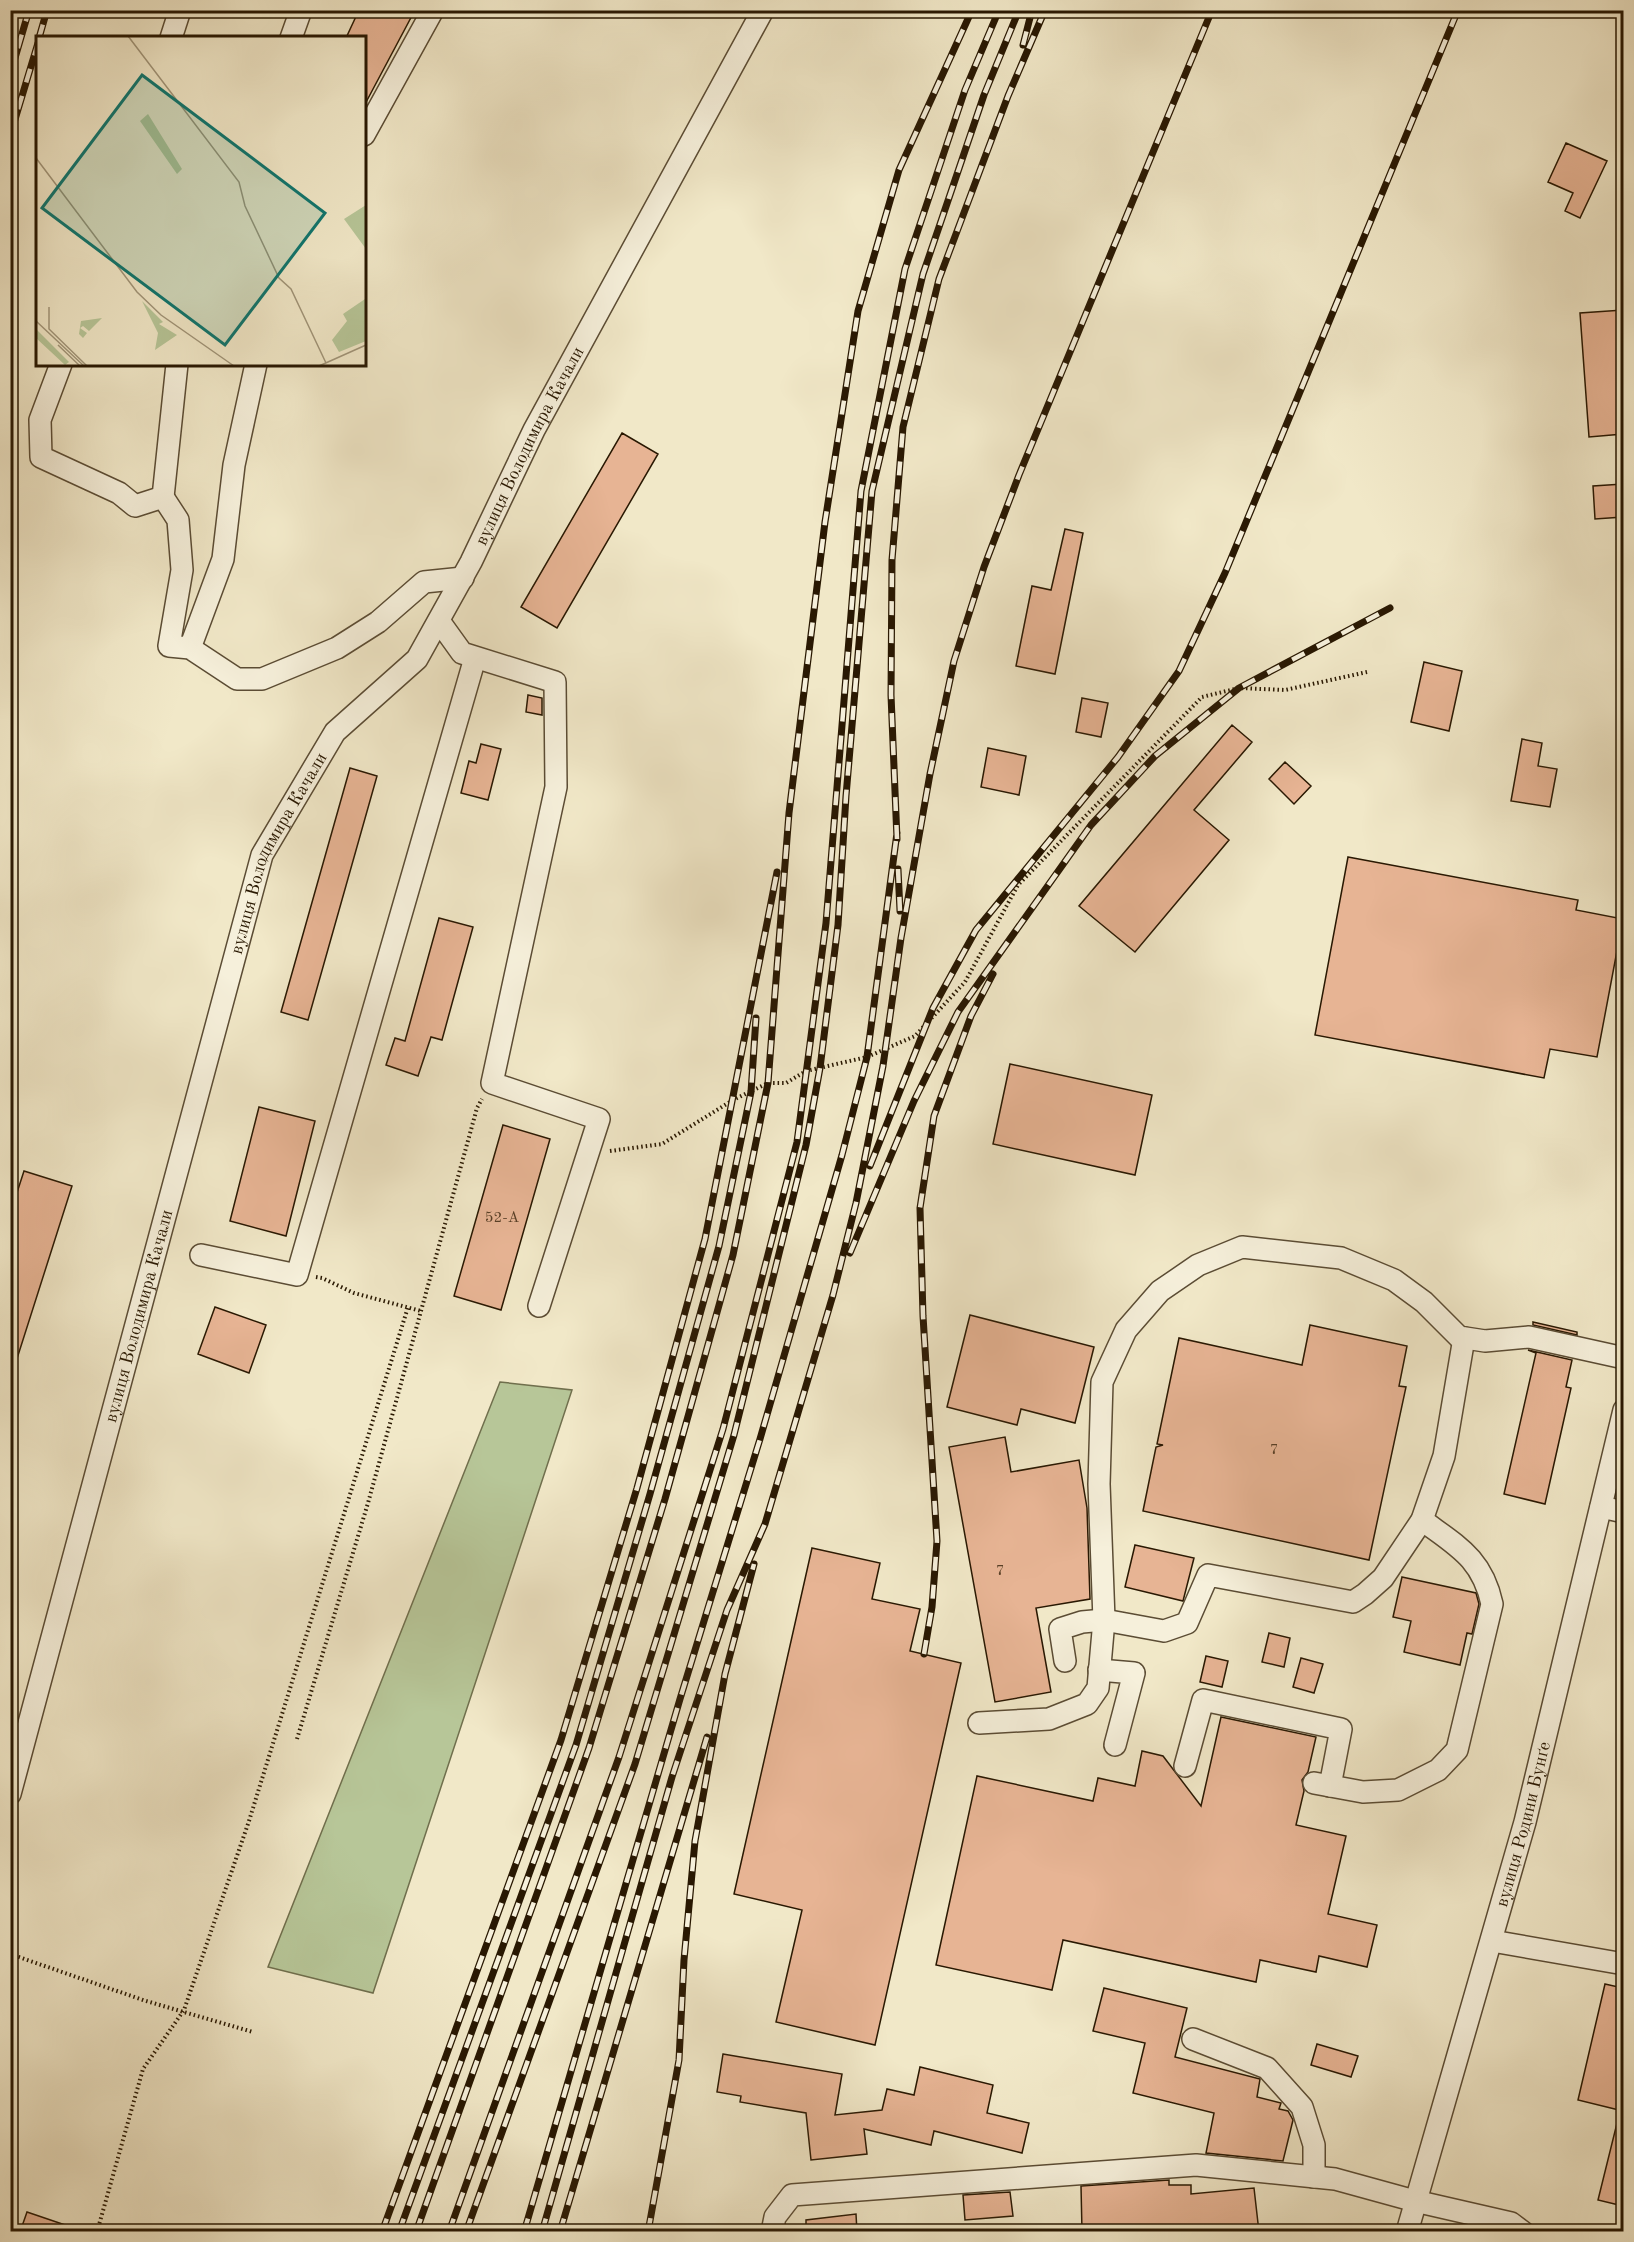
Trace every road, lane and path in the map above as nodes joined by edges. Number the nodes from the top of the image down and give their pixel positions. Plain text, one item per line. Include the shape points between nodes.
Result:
1 (180, 10) edge
2 (301, 10) edge
3 (433, 10) edge
4 (763, 10) edge
5 (172, 36) edge
6 (292, 36) edge
7 (366, 131) edge
8 (60, 366) edge
9 (177, 366) edge
10 (256, 366) edge
11 (163, 497) junction
12 (463, 578) junction
13 (439, 621) junction
14 (190, 648) junction
15 (475, 657) junction
16 (1367, 672) dead end
17 (492, 1083) junction
18 (588, 1154) junction
19 (201, 1255) dead end
20 (297, 1275) junction
21 (539, 1306) dead end
22 (408, 1307) junction
23 (421, 1311) junction
24 (1464, 1338) junction
25 (1623, 1358) edge
26 (1623, 1410) edge
27 (1601, 1507) junction
28 (1623, 1512) edge
29 (1422, 1520) junction
30 (1104, 1620) junction
31 (1065, 1661) dead end
32 (1100, 1670) junction
33 (979, 1723) dead end
34 (297, 1739) dead end
35 (1115, 1745) dead end
36 (1185, 1766) dead end
37 (10, 1794) edge
38 (1492, 1941) junction
39 (10, 1954) edge
40 (1623, 1964) edge
41 (184, 2010) junction
42 (253, 2032) dead end
43 (1193, 2039) dead end
44 (1314, 2176) junction
45 (1415, 2201) junction
46 (97, 2232) edge
47 (772, 2232) edge
48 (1407, 2232) edge
49 (1523, 2232) edge

1 - 5 street
2 - 6 street
3 - 7 street
4 - 12 street, вулиця Володимира Качали via 534,430
8 - 11 street via 40,420 41,457 119,494 135,506
9 - 11 street
10 - 14 street via 234,465 223,559
11 - 14 street via 178,520 182,570 169,646
12 - 13 street, вулиця Володимира Качали
12 - 14 street via 424,582 378,622 337,648 262,679 237,678
13 - 15 street via 462,653
13 - 37 street, вулиця Володимира Качали via 417,659 335,732 262,855
15 - 17 street via 555,682 556,787
15 - 20 street
16 - 18 path via 1285,690 1239,688 1202,697 1018,885 965,982 915,1036 867,1057 806,1071 786,1083 768,1083 662,1144
17 - 18 street via 599,1119
17 - 23 path via 477,1108
18 - 21 street
19 - 20 street
20 - 22 path via 322,1278 354,1293
22 - 23 path
22 - 41 path via 249,1821
23 - 34 path
24 - 25 street via 1485,1341 1530,1337
24 - 29 street via 1444,1456
24 - 30 street via 1394,1280 1341,1258 1242,1247 1198,1265 1160,1291 1126,1330 1102,1382 1099,1484
26 - 27 street, вулиця Родини Бунґе
27 - 28 street
27 - 38 street, вулиця Родини Бунґе via 1525,1822
29 - 30 street via 1383,1578 1353,1602 1208,1575 1187,1623 1164,1631
29 - 36 street via 1471,1557 1488,1586 1492,1604 1457,1750 1438,1770 1398,1790 1363,1792 1322,1785 1341,1729 1203,1700
30 - 31 street via 1060,1629
30 - 32 street
32 - 33 street via 1098,1688 1087,1704 1049,1719
32 - 35 street via 1134,1673
38 - 40 street
38 - 45 street, вулиця Родини Бунґе
39 - 41 path via 146,2001
41 - 42 path
41 - 46 path via 143,2069
43 - 44 street via 1267,2068 1302,2107 1314,2145
44 - 45 street
44 - 47 street via 1196,2165 792,2195 775,2217
45 - 48 street, вулиця Родини Бунґе
45 - 49 street via 1511,2223

